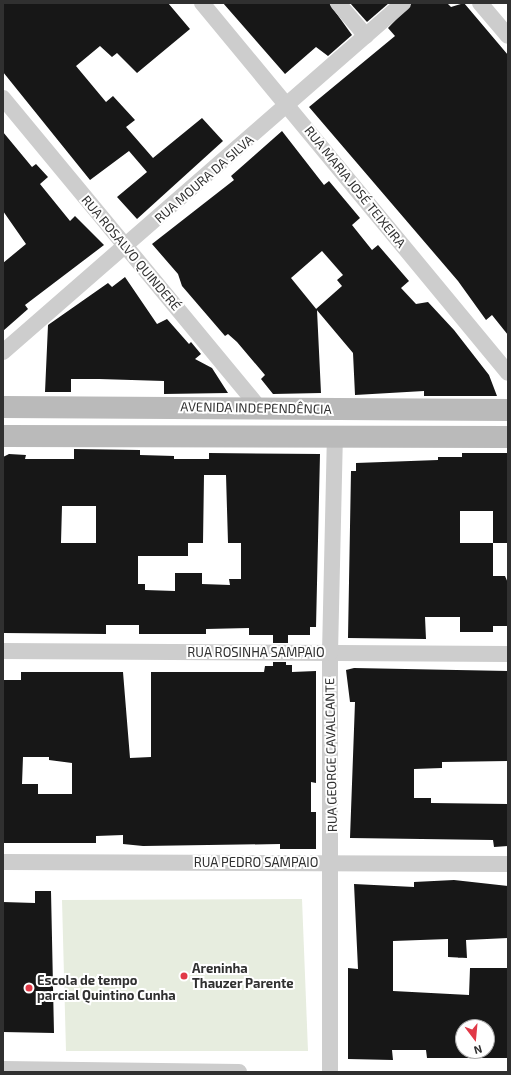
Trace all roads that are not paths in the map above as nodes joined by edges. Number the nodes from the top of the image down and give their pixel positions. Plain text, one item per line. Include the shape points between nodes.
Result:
1 (202, 3) edge
2 (338, 3) edge
3 (403, 3) edge
4 (480, 3) edge
5 (366, 36) junction
6 (508, 36) edge
7 (3, 98) edge
8 (288, 106) junction
9 (126, 246) junction
10 (3, 352) edge
11 (508, 373) edge
12 (3, 407) edge
13 (260, 407) junction
14 (508, 410) edge
15 (3, 436) edge
16 (335, 438) junction
17 (508, 438) edge
18 (3, 651) edge
19 (330, 652) junction
20 (508, 654) edge
21 (3, 862) edge
22 (332, 862) junction
23 (508, 864) edge
24 (3, 1069) edge
25 (239, 1072) edge
26 (330, 1072) edge

1 - 8 street, RUA MARIA JOSÉ TEIXEIRA
2 - 5 street
3 - 5 street, RUA MOURA DA SILVA
4 - 6 street
5 - 8 street, RUA MOURA DA SILVA
7 - 9 street, RUA ROSALVO QUINDERÉ
8 - 9 street, RUA MOURA DA SILVA
8 - 11 street, RUA MARIA JOSÉ TEIXEIRA
9 - 10 street, RUA MOURA DA SILVA
9 - 13 street, RUA ROSALVO QUINDERÉ
12 - 13 main road, AVENIDA INDEPENDÊNCIA
13 - 14 main road, AVENIDA INDEPENDÊNCIA
15 - 16 main road
16 - 17 main road
16 - 19 street, RUA GEORGE CAVALCANTE
18 - 19 street, RUA ROSINHA SAMPAIO
19 - 20 street, RUA ROSINHA SAMPAIO
19 - 22 street, RUA GEORGE CAVALCANTE
21 - 22 street, RUA PEDRO SAMPAIO
22 - 23 street, RUA PEDRO SAMPAIO
22 - 26 street, RUA GEORGE CAVALCANTE
24 - 25 street

